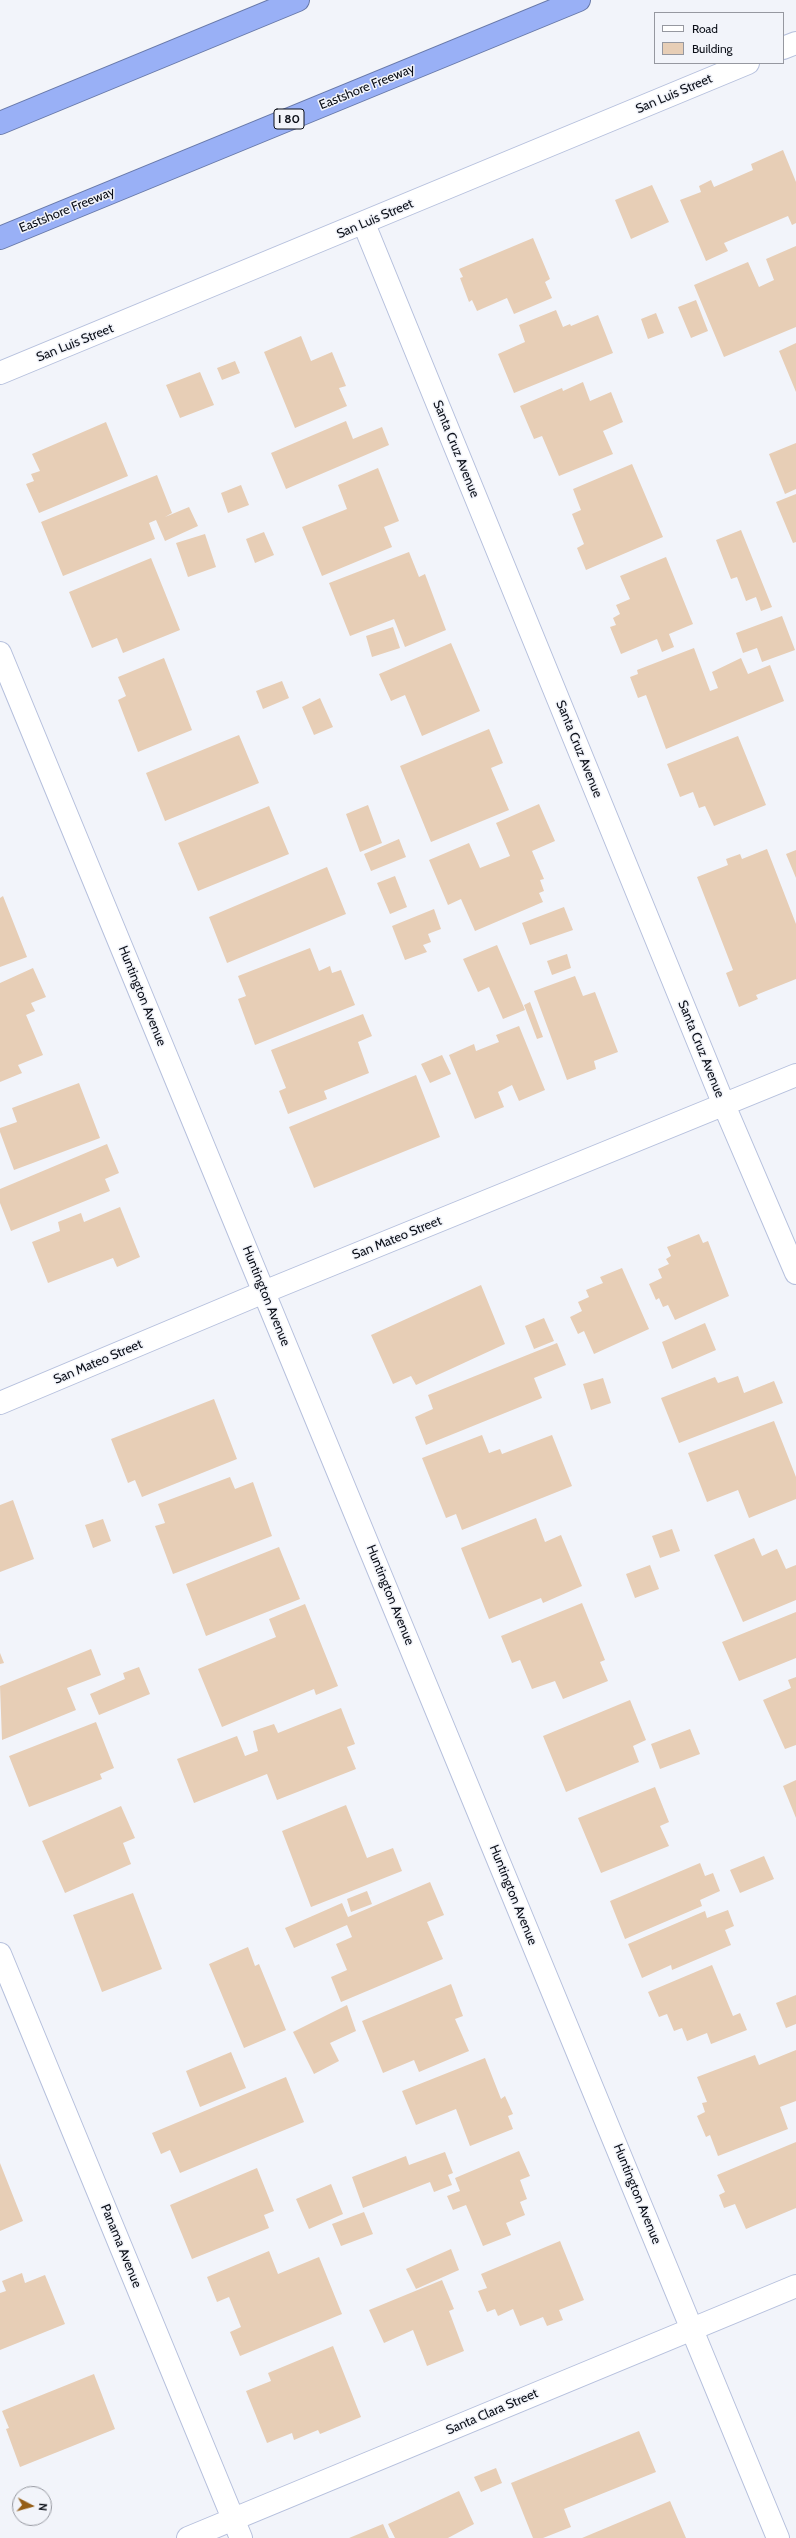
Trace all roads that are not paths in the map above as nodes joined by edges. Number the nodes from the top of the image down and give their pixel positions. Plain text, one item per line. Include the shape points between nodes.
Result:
1 (298, 0) edge
2 (579, 0) edge
3 (796, 43) edge
4 (784, 48) edge
5 (746, 64) edge
6 (0, 123) edge
7 (364, 224) junction
8 (0, 238) edge
9 (0, 374) edge
10 (0, 653) edge
11 (796, 1076) edge
12 (724, 1106) junction
13 (796, 1273) edge
14 (264, 1292) junction
15 (0, 1403) edge
16 (0, 1954) edge
17 (796, 2286) edge
18 (693, 2328) junction
19 (237, 2529) edge
20 (188, 2538) edge
21 (778, 2538) edge

1 - 6 highway
2 - 8 highway, Eastshore Freeway / I 80
3 - 4 street
5 - 7 street, San Luis Street
7 - 9 street, San Luis Street
7 - 12 street, Santa Cruz Avenue
10 - 14 street, Huntington Avenue
11 - 12 street, San Mateo Street
12 - 13 street, Santa Cruz Avenue
12 - 14 street, San Mateo Street
14 - 15 street, San Mateo Street
14 - 18 street, Huntington Avenue
16 - 19 street, Panama Avenue
17 - 18 street, Santa Clara Street
18 - 19 street, Santa Clara Street
18 - 21 street, Huntington Avenue
19 - 20 street, Santa Clara Street

